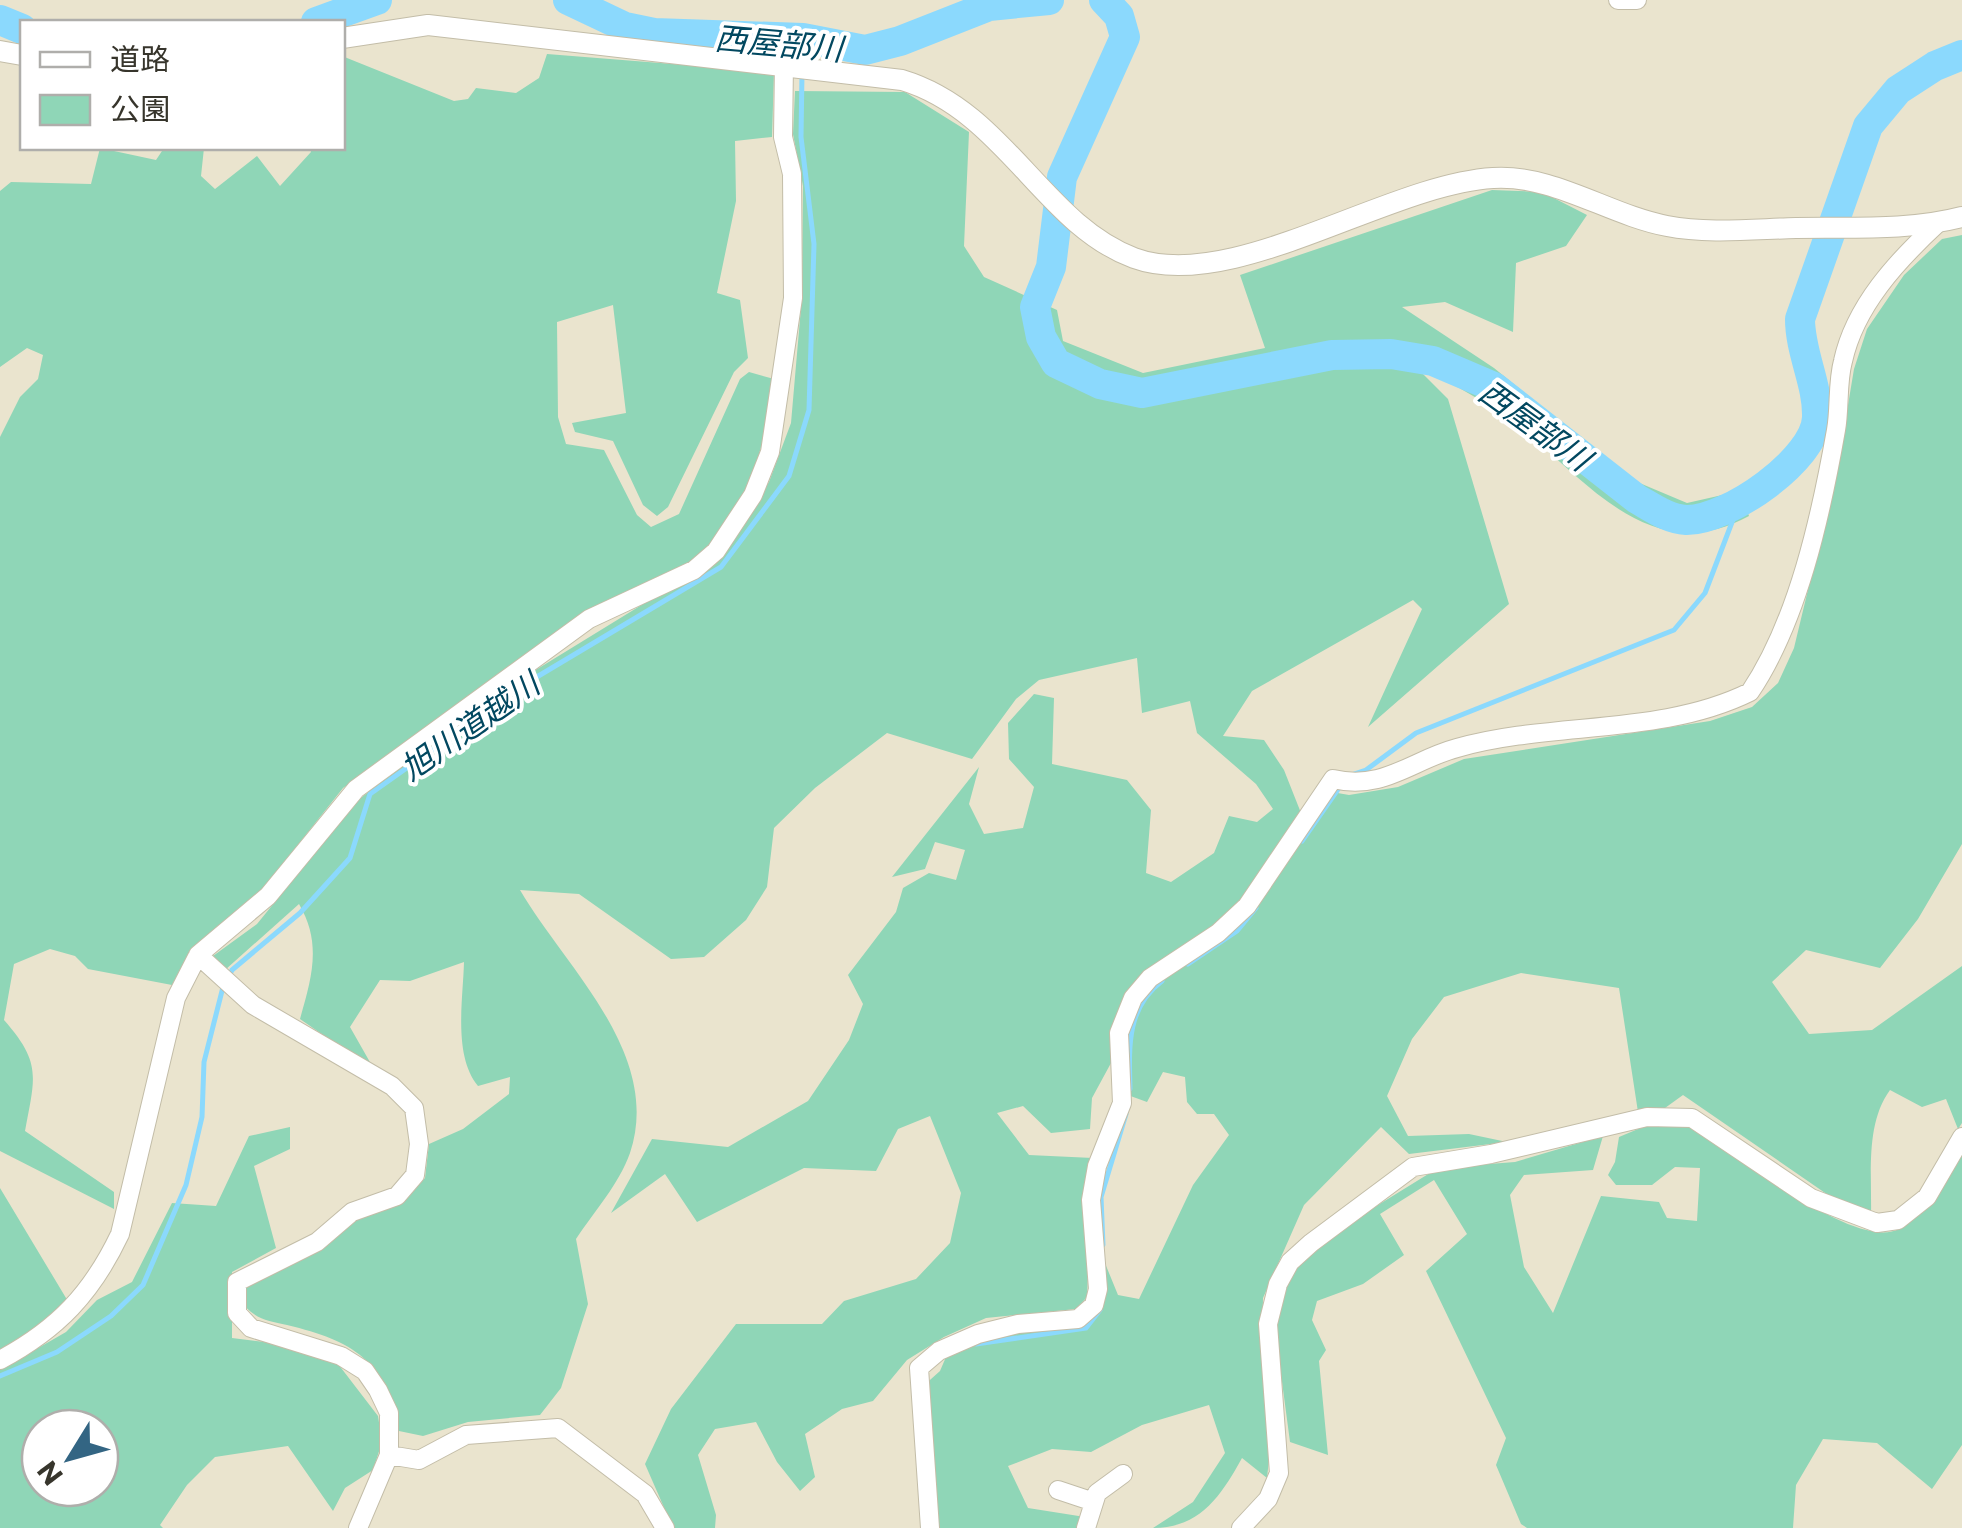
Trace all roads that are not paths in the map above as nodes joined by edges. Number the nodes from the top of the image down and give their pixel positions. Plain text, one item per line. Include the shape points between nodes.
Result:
1 (1618, 0) edge
2 (1637, 0) edge
3 (345, 38) edge
4 (790, 65) junction
5 (1962, 217) edge
6 (1937, 224) junction
7 (198, 955) junction
8 (1962, 1137) edge
9 (0, 1360) edge
10 (389, 1455) junction
11 (1124, 1474) dead end
12 (1058, 1490) dead end
13 (1094, 1502) junction
14 (358, 1528) edge
15 (665, 1528) edge
16 (930, 1528) edge
17 (1086, 1528) edge
18 (1240, 1528) edge

1 - 2 street
3 - 4 main road via 428,26
4 - 6 main road via 902,80 946,98 980,122 1099,238 1134,258 1201,264 1493,178 1540,183 1669,226
4 - 7 street via 783,137 794,235 785,368 770,452 753,495 716,551 694,570 590,619 356,788 268,896
5 - 6 main road
6 - 16 street via 1878,288 1842,362 1837,426 1786,624 1750,692 1694,712 1456,748 1392,778 1334,780 1247,906 1133,998 1118,1033 1122,1102 1091,1200 1094,1305 1078,1320 978,1334 919,1368
7 - 9 street via 176,998 120,1234 105,1266 58,1324
7 - 10 street via 253,1005 392,1086 414,1108 415,1175 397,1196 352,1212 316,1242 237,1282 237,1313 251,1328 306,1342 365,1371 389,1413
8 - 18 street via 1928,1197 1898,1220 1877,1224 1811,1198 1692,1118 1647,1117 1414,1167 1312,1243 1278,1284 1268,1324 1279,1473 1268,1498
10 - 14 street
10 - 15 street via 420,1460 466,1435 558,1428 646,1494
11 - 13 street via 1097,1492
12 - 13 street
13 - 17 street

